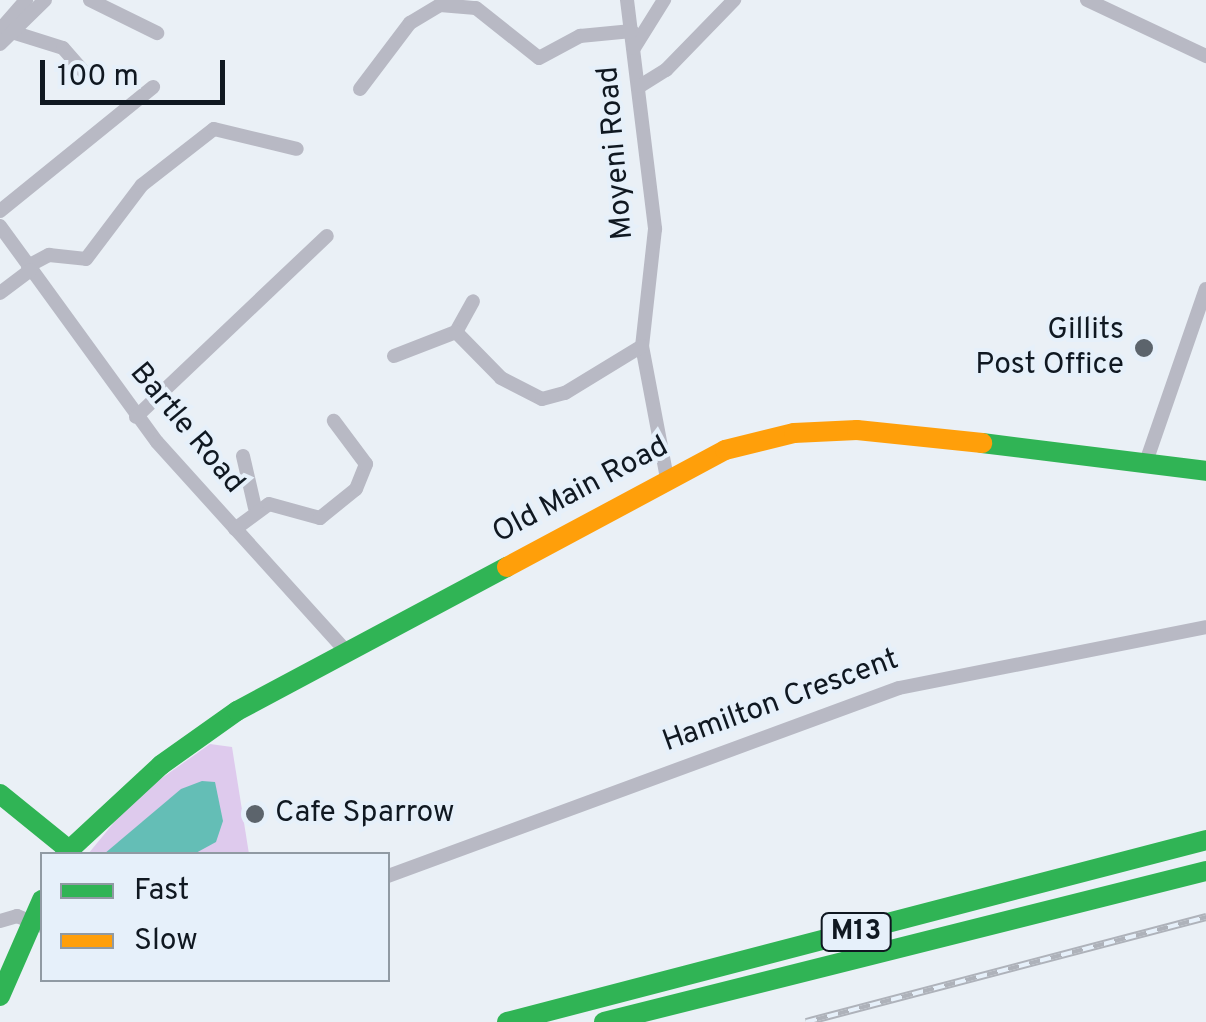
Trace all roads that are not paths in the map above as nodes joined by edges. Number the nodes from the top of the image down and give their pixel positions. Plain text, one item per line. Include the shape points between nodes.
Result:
1 (26, 0) edge
2 (45, 0) edge
3 (90, 0) edge
4 (627, 0) edge
5 (664, 0) edge
6 (734, 0) edge
7 (1087, 0) edge
8 (6, 31) edge
9 (632, 31) junction
10 (157, 34) dead end
11 (0, 44) edge
12 (634, 48) junction
13 (1206, 56) edge
14 (84, 72) dead end
15 (640, 86) junction
16 (154, 87) dead end
17 (360, 89) dead end
18 (297, 149) dead end
19 (0, 211) edge
20 (0, 226) edge
21 (327, 236) dead end
22 (29, 268) junction
23 (1206, 290) edge
24 (0, 293) edge
25 (472, 301) dead end
26 (456, 332) junction
27 (642, 346) junction
28 (394, 356) dead end
29 (136, 416) junction
30 (334, 421) dead end
31 (243, 456) dead end
32 (1147, 459) junction
33 (1206, 471) edge
34 (666, 478) junction
35 (255, 508) junction
36 (235, 529) junction
37 (1206, 627) edge
38 (347, 652) junction
39 (0, 794) edge
40 (1206, 840) edge
41 (66, 852) edge
42 (1206, 871) edge
43 (390, 875) edge
44 (0, 921) edge
45 (37, 924) edge
46 (0, 996) edge
47 (507, 1022) edge
48 (604, 1022) edge

1 - 8 street
2 - 8 street
3 - 10 street
4 - 9 street, Moyeni Road
5 - 12 street
6 - 15 street via 664,72
7 - 13 street
8 - 11 street
8 - 14 street via 63,48
9 - 12 street, Moyeni Road
9 - 17 street via 580,36 539,58 476,8 440,5 410,23
12 - 15 street, Moyeni Road
15 - 27 street, Moyeni Road via 655,229
16 - 19 street
18 - 22 street via 214,130 142,185 86,259 49,255
20 - 22 street, Bartle Road
21 - 29 street
22 - 24 street
22 - 29 street, Bartle Road
23 - 32 street
25 - 26 street
26 - 27 street via 501,378 542,399 565,393
26 - 28 street
27 - 34 street, Moyeni Road
29 - 36 street, Bartle Road
30 - 35 street via 366,464 356,489 317,520 282,504
31 - 35 street
32 - 33 main road, Old Main Road
32 - 34 main road, Old Main Road via 824,430 748,442
34 - 38 main road, Old Main Road
35 - 36 street
36 - 38 street, Bartle Road
37 - 43 street, Hamilton Crescent via 899,688
38 - 41 main road, Old Main Road via 203,733
39 - 41 main road
40 - 47 main road, M13
42 - 48 main road, M13
44 - 45 street via 16,916
45 - 46 main road

